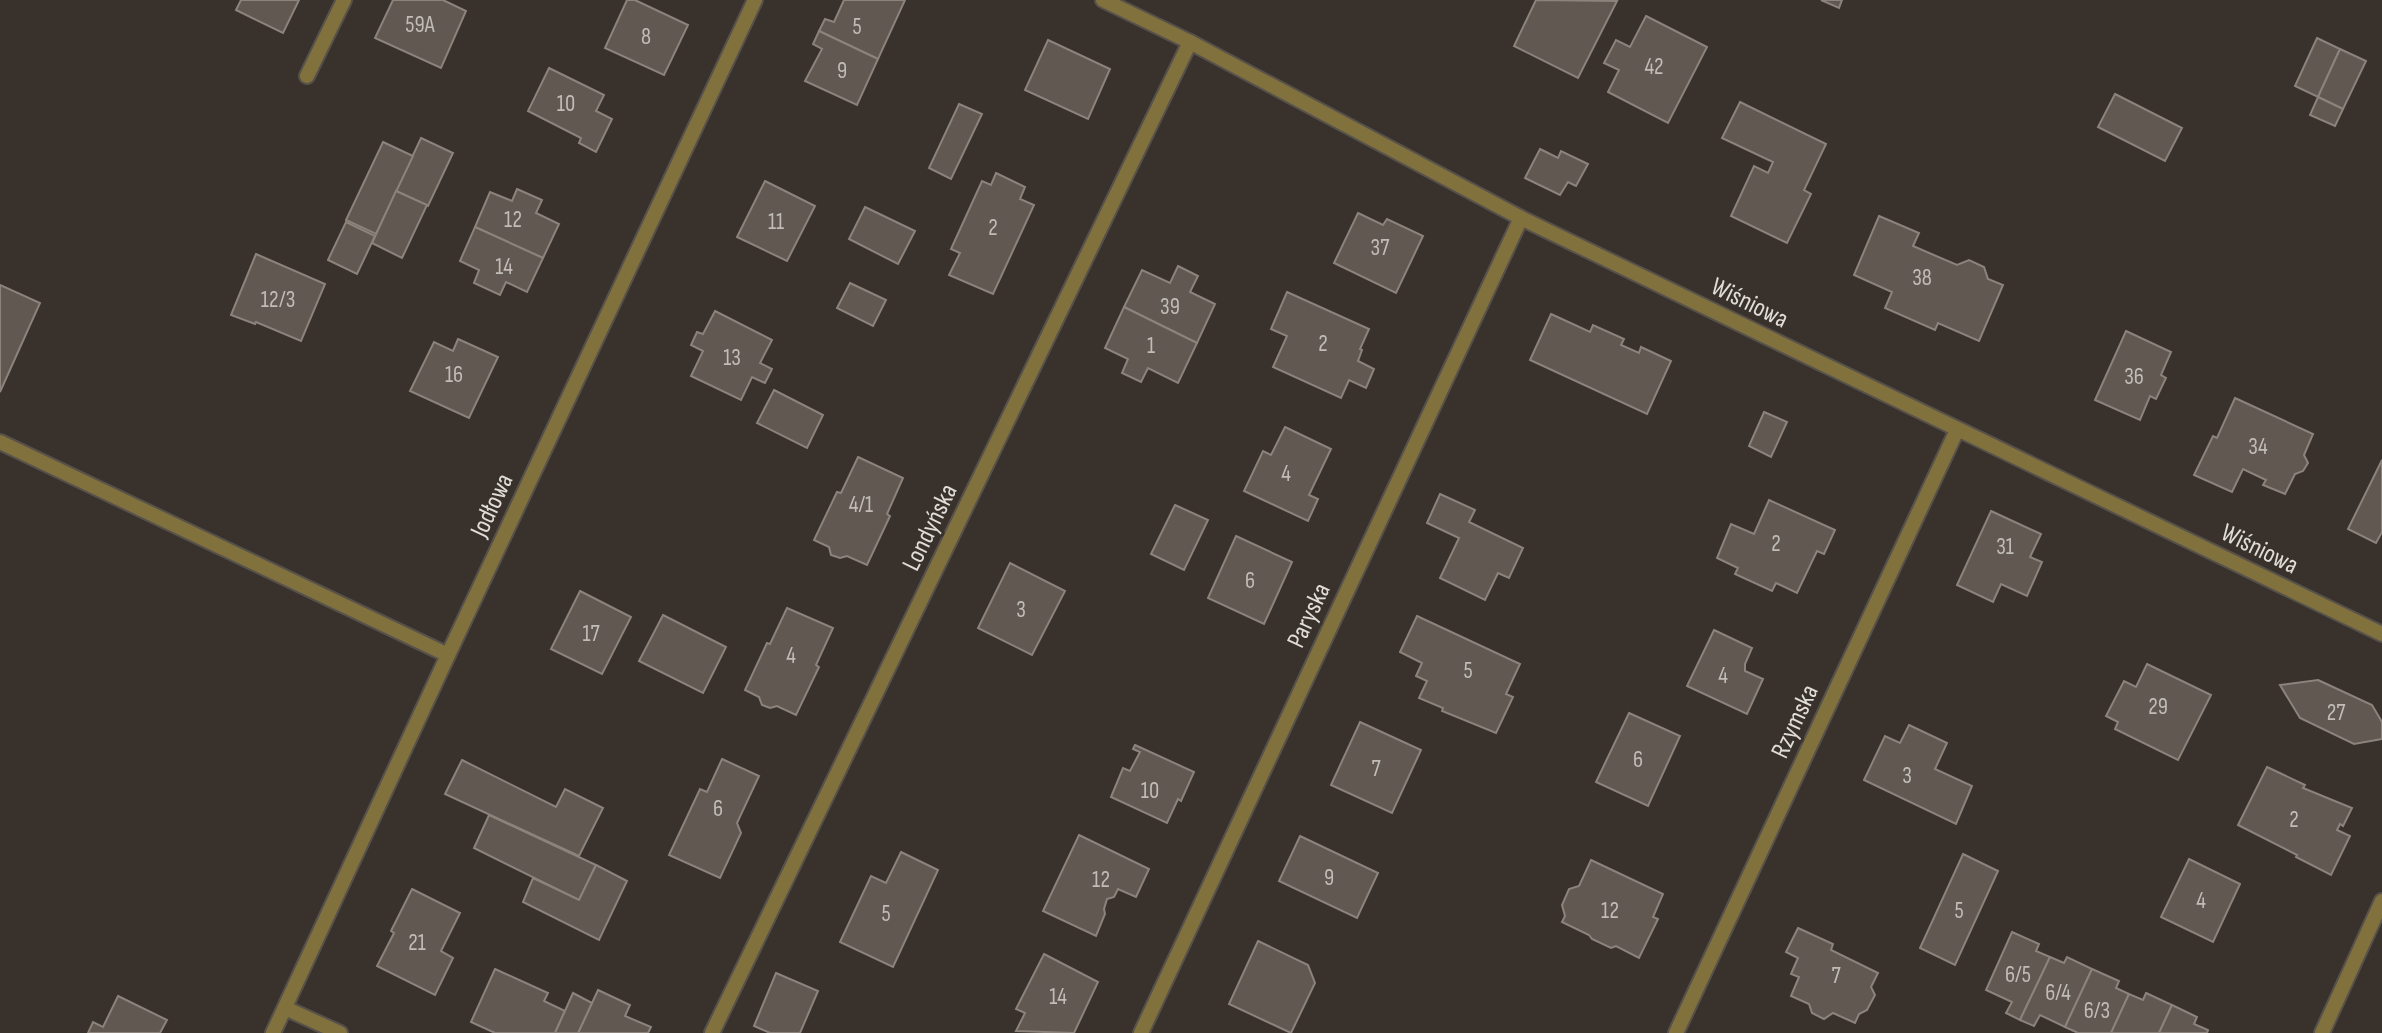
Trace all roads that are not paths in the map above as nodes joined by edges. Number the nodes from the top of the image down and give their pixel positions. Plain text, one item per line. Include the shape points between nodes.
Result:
1 (344, 0) edge
2 (755, 0) edge
3 (1103, 0) edge
4 (1190, 42) junction
5 (307, 76) dead end
6 (1521, 218) junction
7 (1957, 430) junction
8 (0, 442) edge
9 (2382, 634) edge
10 (448, 655) junction
11 (2382, 901) edge
12 (285, 1008) junction
13 (273, 1033) edge
14 (340, 1033) edge
15 (712, 1033) edge
16 (1141, 1033) edge
17 (1676, 1033) edge
18 (2322, 1033) edge

1 - 5 street
2 - 10 street, Jodłowa
3 - 4 street, Wiśniowa
4 - 6 street, Wiśniowa
4 - 15 street, Londyńska
6 - 7 street, Wiśniowa
6 - 16 street, Paryska
7 - 9 street, Wiśniowa
7 - 17 street, Rzymska
8 - 10 street
10 - 12 street, Jodłowa
11 - 18 street
12 - 13 street, Jodłowa
12 - 14 street

